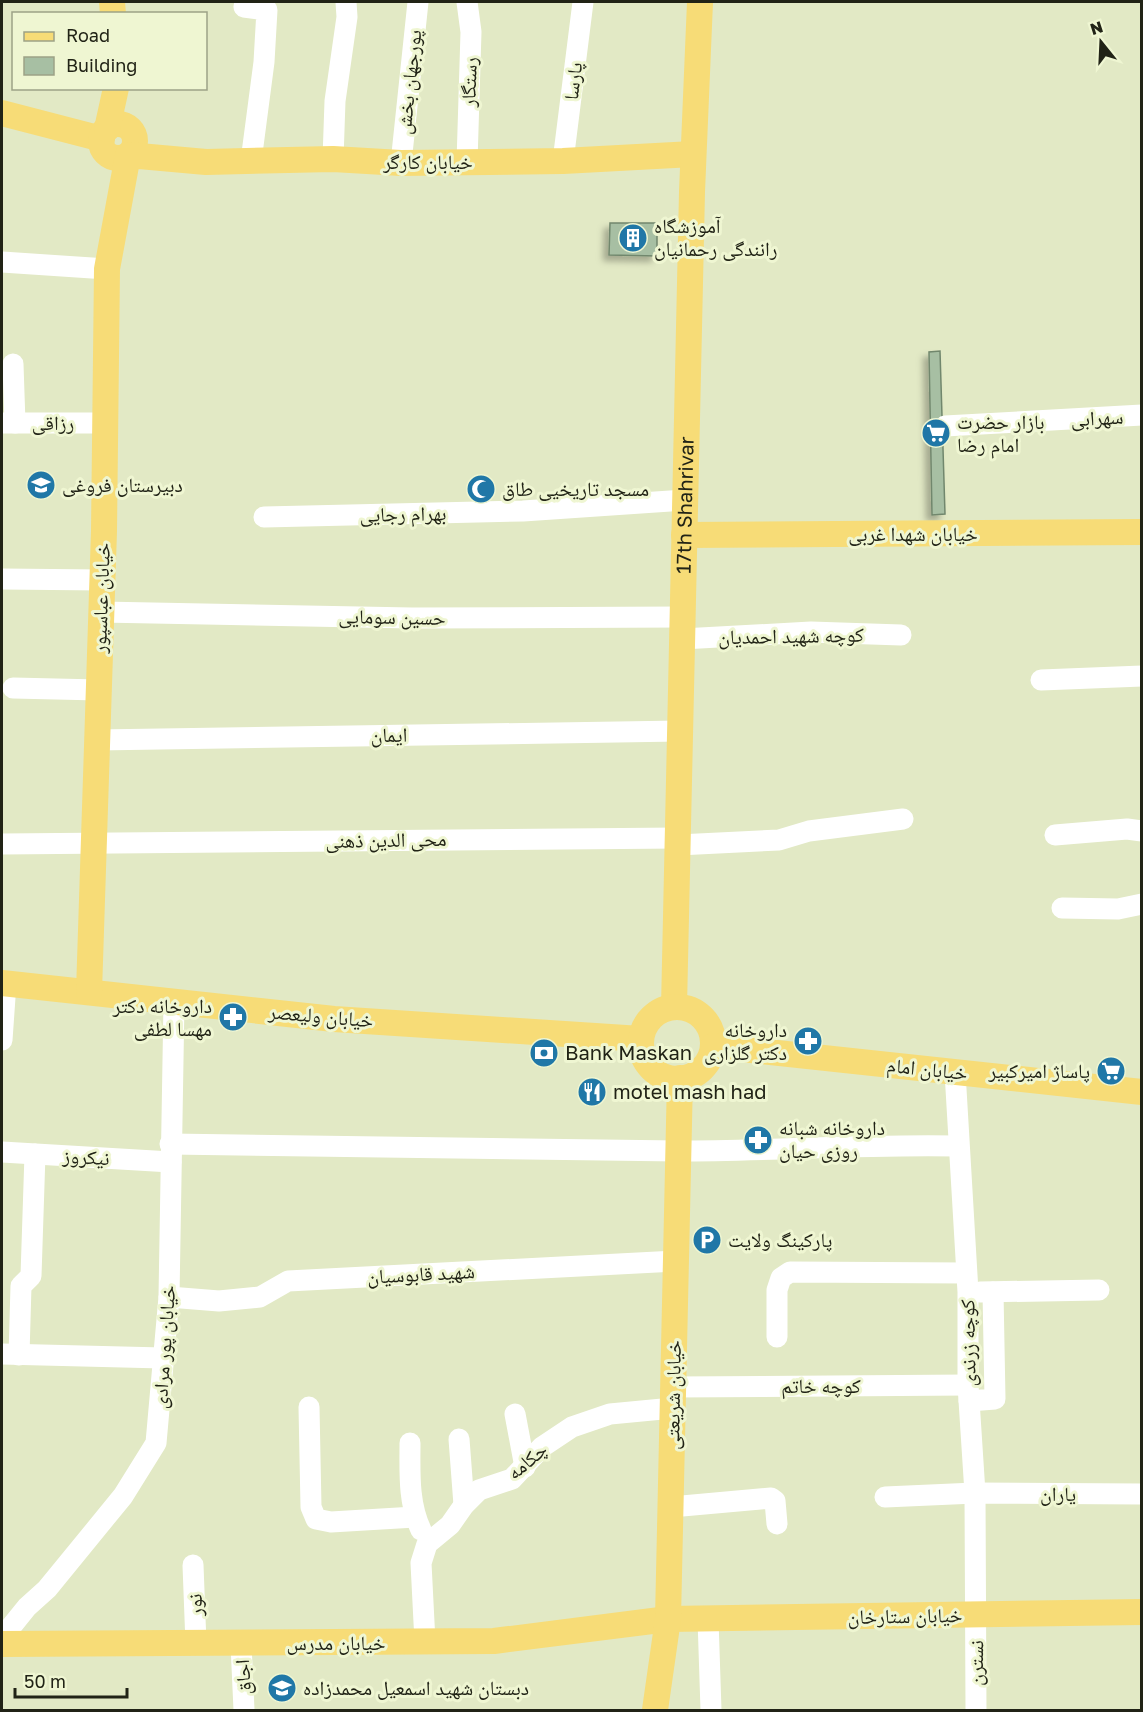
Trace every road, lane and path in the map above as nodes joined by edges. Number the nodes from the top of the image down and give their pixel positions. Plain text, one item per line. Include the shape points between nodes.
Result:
1 (245, 2) edge
2 (346, 2) edge
3 (418, 2) edge
4 (467, 2) edge
5 (583, 2) edge
6 (700, 2) edge
7 (118, 90) edge
8 (2, 113) edge
9 (117, 139) junction
10 (693, 154) junction
11 (333, 159) junction
12 (250, 161) junction
13 (562, 161) junction
14 (467, 162) junction
15 (401, 163) junction
16 (2, 262) edge
17 (107, 269) junction
18 (13, 364) dead end
19 (1142, 415) edge
20 (8, 423) edge
21 (105, 423) junction
22 (945, 426) dead end
23 (685, 500) junction
24 (264, 517) dead end
25 (1142, 532) edge
26 (684, 535) junction
27 (2, 579) edge
28 (102, 580) junction
29 (101, 612) junction
30 (682, 628) junction
31 (901, 635) dead end
32 (1142, 676) edge
33 (1041, 680) dead end
34 (13, 688) dead end
35 (99, 690) junction
36 (680, 731) junction
37 (97, 740) junction
38 (903, 819) dead end
39 (1142, 831) edge
40 (1055, 835) dead end
41 (678, 841) junction
42 (2, 844) edge
43 (93, 844) junction
44 (1142, 904) edge
45 (1062, 908) dead end
46 (4, 983) edge
47 (89, 992) junction
48 (174, 1001) junction
49 (674, 1007) junction
50 (641, 1039) junction
51 (2, 1040) edge
52 (713, 1046) junction
53 (954, 1072) junction
54 (680, 1078) junction
55 (1142, 1092) edge
56 (957, 1146) junction
57 (678, 1150) junction
58 (2, 1152) edge
59 (170, 1153) junction
60 (35, 1154) junction
61 (676, 1261) junction
62 (967, 1283) junction
63 (1099, 1290) dead end
64 (993, 1292) junction
65 (169, 1297) junction
66 (777, 1336) dead end
67 (10, 1355) edge
68 (163, 1358) junction
69 (969, 1393) junction
70 (673, 1398) junction
71 (309, 1407) dead end
72 (515, 1414) dead end
73 (459, 1439) dead end
74 (410, 1443) dead end
75 (525, 1467) junction
76 (975, 1493) junction
77 (1142, 1494) edge
78 (885, 1497) dead end
79 (464, 1505) junction
80 (671, 1507) junction
81 (415, 1517) junction
82 (777, 1524) dead end
83 (427, 1544) junction
84 (193, 1565) dead end
85 (1142, 1612) edge
86 (977, 1615) junction
87 (708, 1619) junction
88 (668, 1620) junction
89 (2, 1638) edge
90 (425, 1642) junction
91 (2, 1644) edge
92 (196, 1644) junction
93 (242, 1644) junction
94 (244, 1710) edge
95 (655, 1710) edge
96 (711, 1710) edge
97 (976, 1710) edge

1 - 12 street via 244,7 267,10
2 - 11 street
3 - 15 street, پورجهان بخش
4 - 14 street, رستگار via 471,32
5 - 13 street, پارسا
6 - 10 main road, 17th Shahrivar
7 - 9 main road, خیابان عباسپور
8 - 9 main road
9 - 12 main road, خیابان کارگر via 164,157 206,162
9 - 17 main road, خیابان عباسپور via 117,205
10 - 13 main road, خیابان کارگر
10 - 23 main road, 17th Shahrivar
11 - 12 main road, خیابان کارگر
11 - 15 main road, خیابان کارگر
13 - 14 main road, خیابان کارگر
14 - 15 main road, خیابان کارگر
16 - 17 street
17 - 21 main road, خیابان عباسپور
18 - 20 street
19 - 22 street, سهرابی
20 - 21 street, رزاقی
21 - 28 main road, خیابان عباسپور
23 - 24 street, بهرام رجایی via 523,511
23 - 26 main road, 17th Shahrivar
25 - 26 main road, خیابان شهدا غربی
26 - 30 main road, 17th Shahrivar
27 - 28 street
28 - 29 main road, خیابان عباسپور
29 - 30 street, حسین سومایی
29 - 35 main road, خیابان عباسپور
30 - 31 street, کوچه شهید احمدیان
30 - 36 main road, 17th Shahrivar
32 - 33 street
34 - 35 street
35 - 37 main road, خیابان عباسپور
36 - 37 street, ایمان
36 - 41 main road, 17th Shahrivar
37 - 43 main road, خیابان عباسپور
38 - 41 street, محی الدین ذهنی via 809,831 780,840
39 - 40 street
41 - 43 street, محی الدین ذهنی
41 - 49 main road, 17th Shahrivar
42 - 43 street, محی الدین ذهنی
43 - 47 main road, خیابان عباسپور
44 - 45 street via 1118,909
46 - 47 main road, خیابان ولیعصر
46 - 51 street
47 - 48 main road, خیابان ولیعصر
48 - 50 main road, خیابان ولیعصر via 334,1019
48 - 59 street, خیابان پور مرادی
49 - 50 main road via 656,1014
49 - 52 main road via 692,1011 707,1022
50 - 54 main road via 648,1063 668,1077
52 - 53 main road, خیابان امام
52 - 54 main road via 699,1071
53 - 55 main road, خیابان امام
53 - 56 street, کوچه زرندی
54 - 57 main road, خیابان شریعتی
56 - 57 street, نیکروز via 862,1144 757,1151
56 - 62 street, کوچه زرندی
57 - 59 street, نیکروز
57 - 61 main road, خیابان شریعتی
58 - 60 street, نیکروز
59 - 60 street, نیکروز
59 - 65 street, خیابان پور مرادی
60 - 67 street via 31,1276 21,1286
61 - 65 street, شهید قابوسیان via 288,1281 260,1297 219,1301
61 - 70 main road, خیابان شریعتی
62 - 64 street
62 - 66 street via 790,1272 781,1278 777,1290
62 - 69 street, کوچه زرندی
63 - 64 street
64 - 69 street, کوچه خاتم via 995,1399
65 - 68 street, خیابان پور مرادی
67 - 68 street
68 - 89 street, خیابان پور مرادی via 156,1443 123,1496
69 - 70 street, کوچه خاتم
69 - 76 street, کوچه زرندی
70 - 75 street, چکامه via 572,1427 542,1447
70 - 80 main road, خیابان شریعتی
71 - 81 street via 311,1507 316,1519 331,1522
72 - 75 street
73 - 79 street
74 - 81 street
75 - 79 street, چکامه via 512,1479 479,1490
76 - 77 street, یاران
76 - 78 street, یاران
76 - 86 street, کوچه زرندی
79 - 83 street, چکامه via 450,1525
80 - 82 street via 771,1498 776,1501
80 - 88 main road, خیابان شریعتی
81 - 83 street
83 - 90 street via 421,1563
84 - 92 street, نور
85 - 86 main road, خیابان ستارخان
86 - 87 main road, خیابان ستارخان
86 - 97 street, نسترن
87 - 88 main road, خیابان ستارخان
87 - 96 street
88 - 90 main road, خیابان مدرس via 494,1641
88 - 95 main road, خیابان شریعتی
90 - 93 main road, خیابان مدرس
91 - 92 main road, خیابان مدرس
92 - 93 main road, خیابان مدرس
93 - 94 street, اجاق

